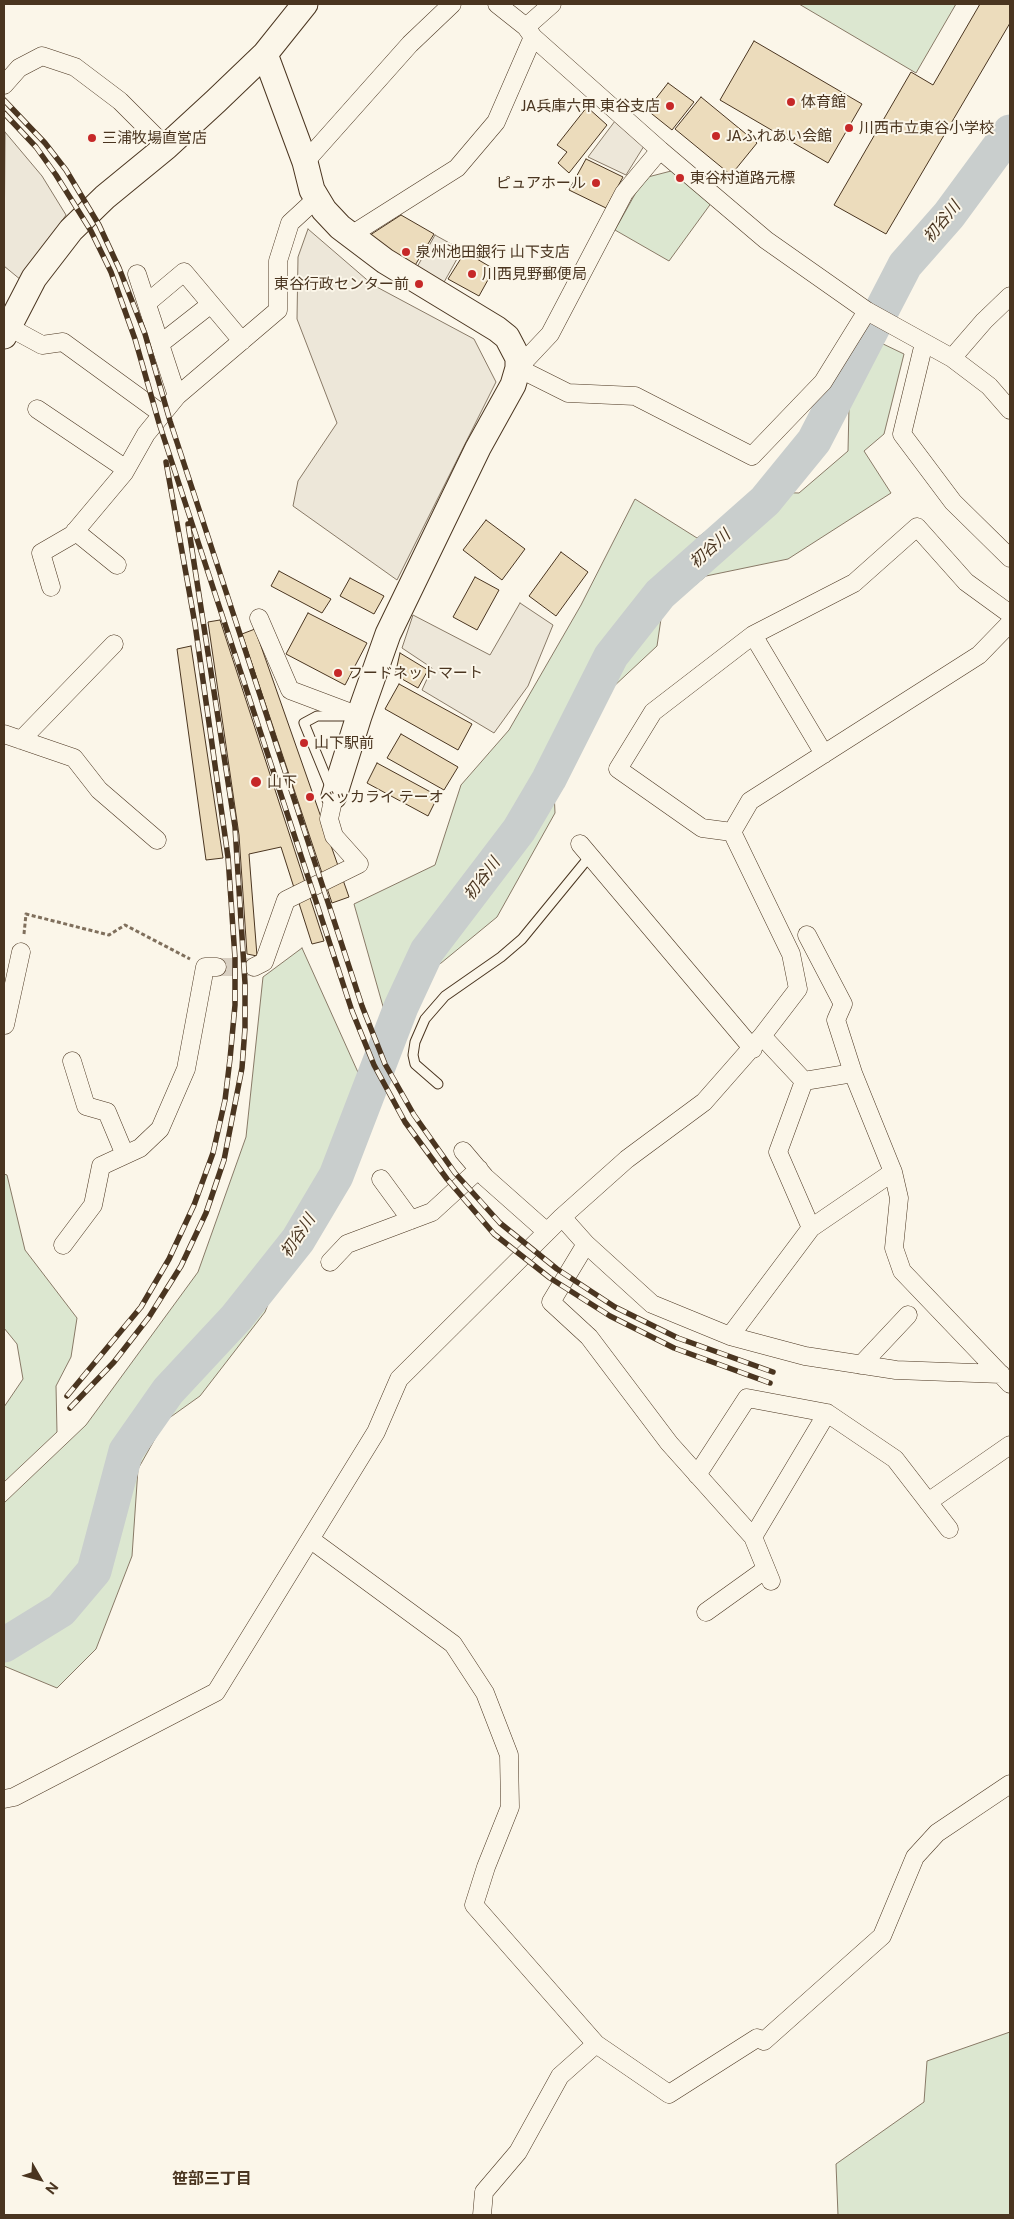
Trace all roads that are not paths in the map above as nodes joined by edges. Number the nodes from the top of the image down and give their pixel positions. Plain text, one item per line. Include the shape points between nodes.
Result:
1 (305, 4) edge
2 (452, 4) edge
3 (497, 4) edge
4 (552, 4) edge
5 (530, 32) junction
6 (265, 54) junction
7 (4, 85) edge
8 (166, 148) junction
9 (660, 150) junction
10 (304, 162) junction
11 (316, 199) junction
12 (352, 235) junction
13 (137, 274) dead end
14 (1010, 296) edge
15 (147, 303) junction
16 (211, 304) junction
17 (867, 311) junction
18 (6, 331) edge
19 (242, 341) junction
20 (924, 343) junction
21 (160, 344) junction
22 (952, 358) junction
23 (518, 368) junction
24 (177, 396) junction
25 (37, 409) dead end
26 (1010, 410) edge
27 (162, 414) junction
28 (126, 469) junction
29 (75, 532) junction
30 (1010, 558) edge
31 (117, 565) dead end
32 (51, 587) dead end
33 (1010, 614) edge
34 (259, 618) dead end
35 (1010, 623) edge
36 (753, 636) junction
37 (114, 644) dead end
38 (359, 716) junction
39 (4, 734) edge
40 (21, 740) junction
41 (824, 754) junction
42 (334, 796) junction
43 (732, 832) junction
44 (157, 840) dead end
45 (585, 850) joint
46 (807, 935) dead end
47 (21, 952) dead end
48 (211, 967) road end
49 (254, 968) dead end
50 (8, 982) edge
51 (5, 1025) dead end
52 (757, 1043) junction
53 (72, 1060) dead end
54 (853, 1073) junction
55 (804, 1081) junction
56 (438, 1084) dead end
57 (463, 1152) dead end
58 (125, 1154) junction
59 (479, 1169) junction
60 (893, 1172) junction
61 (381, 1179) dead end
62 (562, 1217) junction
63 (411, 1220) junction
64 (810, 1228) junction
65 (547, 1232) junction
66 (586, 1244) junction
67 (64, 1245) dead end
68 (330, 1262) dead end
69 (908, 1315) dead end
70 (730, 1336) junction
71 (861, 1365) junction
72 (1005, 1379) edge
73 (827, 1412) junction
74 (1010, 1445) edge
75 (697, 1475) junction
76 (928, 1502) junction
77 (949, 1530) dead end
78 (753, 1537) junction
79 (310, 1539) junction
80 (706, 1612) dead end
81 (1010, 1784) edge
82 (4, 1799) edge
83 (596, 2044) junction
84 (482, 2215) edge

1 - 6 street
2 - 10 street via 410,44
3 - 5 street
4 - 5 street
5 - 9 street
5 - 12 street via 496,122 457,168
6 - 8 street
6 - 10 street
7 - 8 street via 18,68 42,56 75,67 120,101
8 - 18 street via 105,197 71,230 34,278
9 - 17 street via 766,240
9 - 23 street via 624,193 550,334
10 - 11 street
11 - 12 street
11 - 19 street via 290,223 278,262 278,310
12 - 23 street via 384,261 507,337 514,347
13 - 15 street
14 - 22 street
15 - 16 street via 184,272
15 - 21 street
16 - 19 street
16 - 21 street
17 - 20 street
17 - 23 street via 823,382 752,456 635,396 568,393
18 - 27 street via 42,345 63,342
19 - 24 street
20 - 22 street
20 - 30 street via 902,434 953,502
21 - 24 street
22 - 26 street via 989,386
23 - 38 street via 513,385 478,448 388,634
24 - 27 street
25 - 28 street
27 - 28 street
28 - 29 street
29 - 31 street
29 - 32 street via 41,553
33 - 36 street via 966,582 918,527 854,583
34 - 38 street via 290,690
35 - 41 street via 979,655
36 - 41 street
36 - 43 street via 653,712 618,769 702,828
37 - 40 street
38 - 42 street
38 - 42 lane via 317,716 304,723
39 - 40 street
40 - 44 street via 74,758 98,790
41 - 43 street via 750,801
42 - 49 street via 329,819 334,836 359,864 286,900 264,962
43 - 52 street via 791,954 798,989
45 - 52 street
45 - 56 lane via 522,938 501,957 445,996 425,1019 413,1055 415,1064
46 - 54 street via 843,1004 836,1020
47 - 50 street
48 - 58 street via 186,1069 160,1129 140,1148
50 - 51 street
52 - 55 street
52 - 62 street via 704,1102 627,1159
53 - 58 street via 86,1106 107,1112
54 - 55 street
54 - 60 street
55 - 64 street via 778,1152
57 - 59 street
58 - 67 street via 101,1166 93,1205
59 - 63 street via 432,1212
59 - 65 street
60 - 64 street
60 - 72 street via 899,1198 894,1248 902,1271
61 - 63 street
62 - 65 street
62 - 66 street
63 - 68 street via 347,1244
64 - 70 street
65 - 79 street via 400,1379 376,1432
66 - 70 street via 652,1304
66 - 75 street via 550,1302 589,1337
69 - 71 street
70 - 71 street via 805,1356
71 - 72 street
73 - 75 street via 747,1398
73 - 76 street via 894,1459
73 - 78 street
74 - 76 street
75 - 78 street
76 - 77 street
78 - 80 street via 769,1575
79 - 82 street via 216,1692 14,1797
79 - 83 street via 453,1644 485,1693 509,1755 510,1807 474,1905
81 - 83 street via 937,1833 915,1857 882,1936 764,2041 757,2038 669,2094
83 - 84 street via 560,2076 518,2152 484,2192

